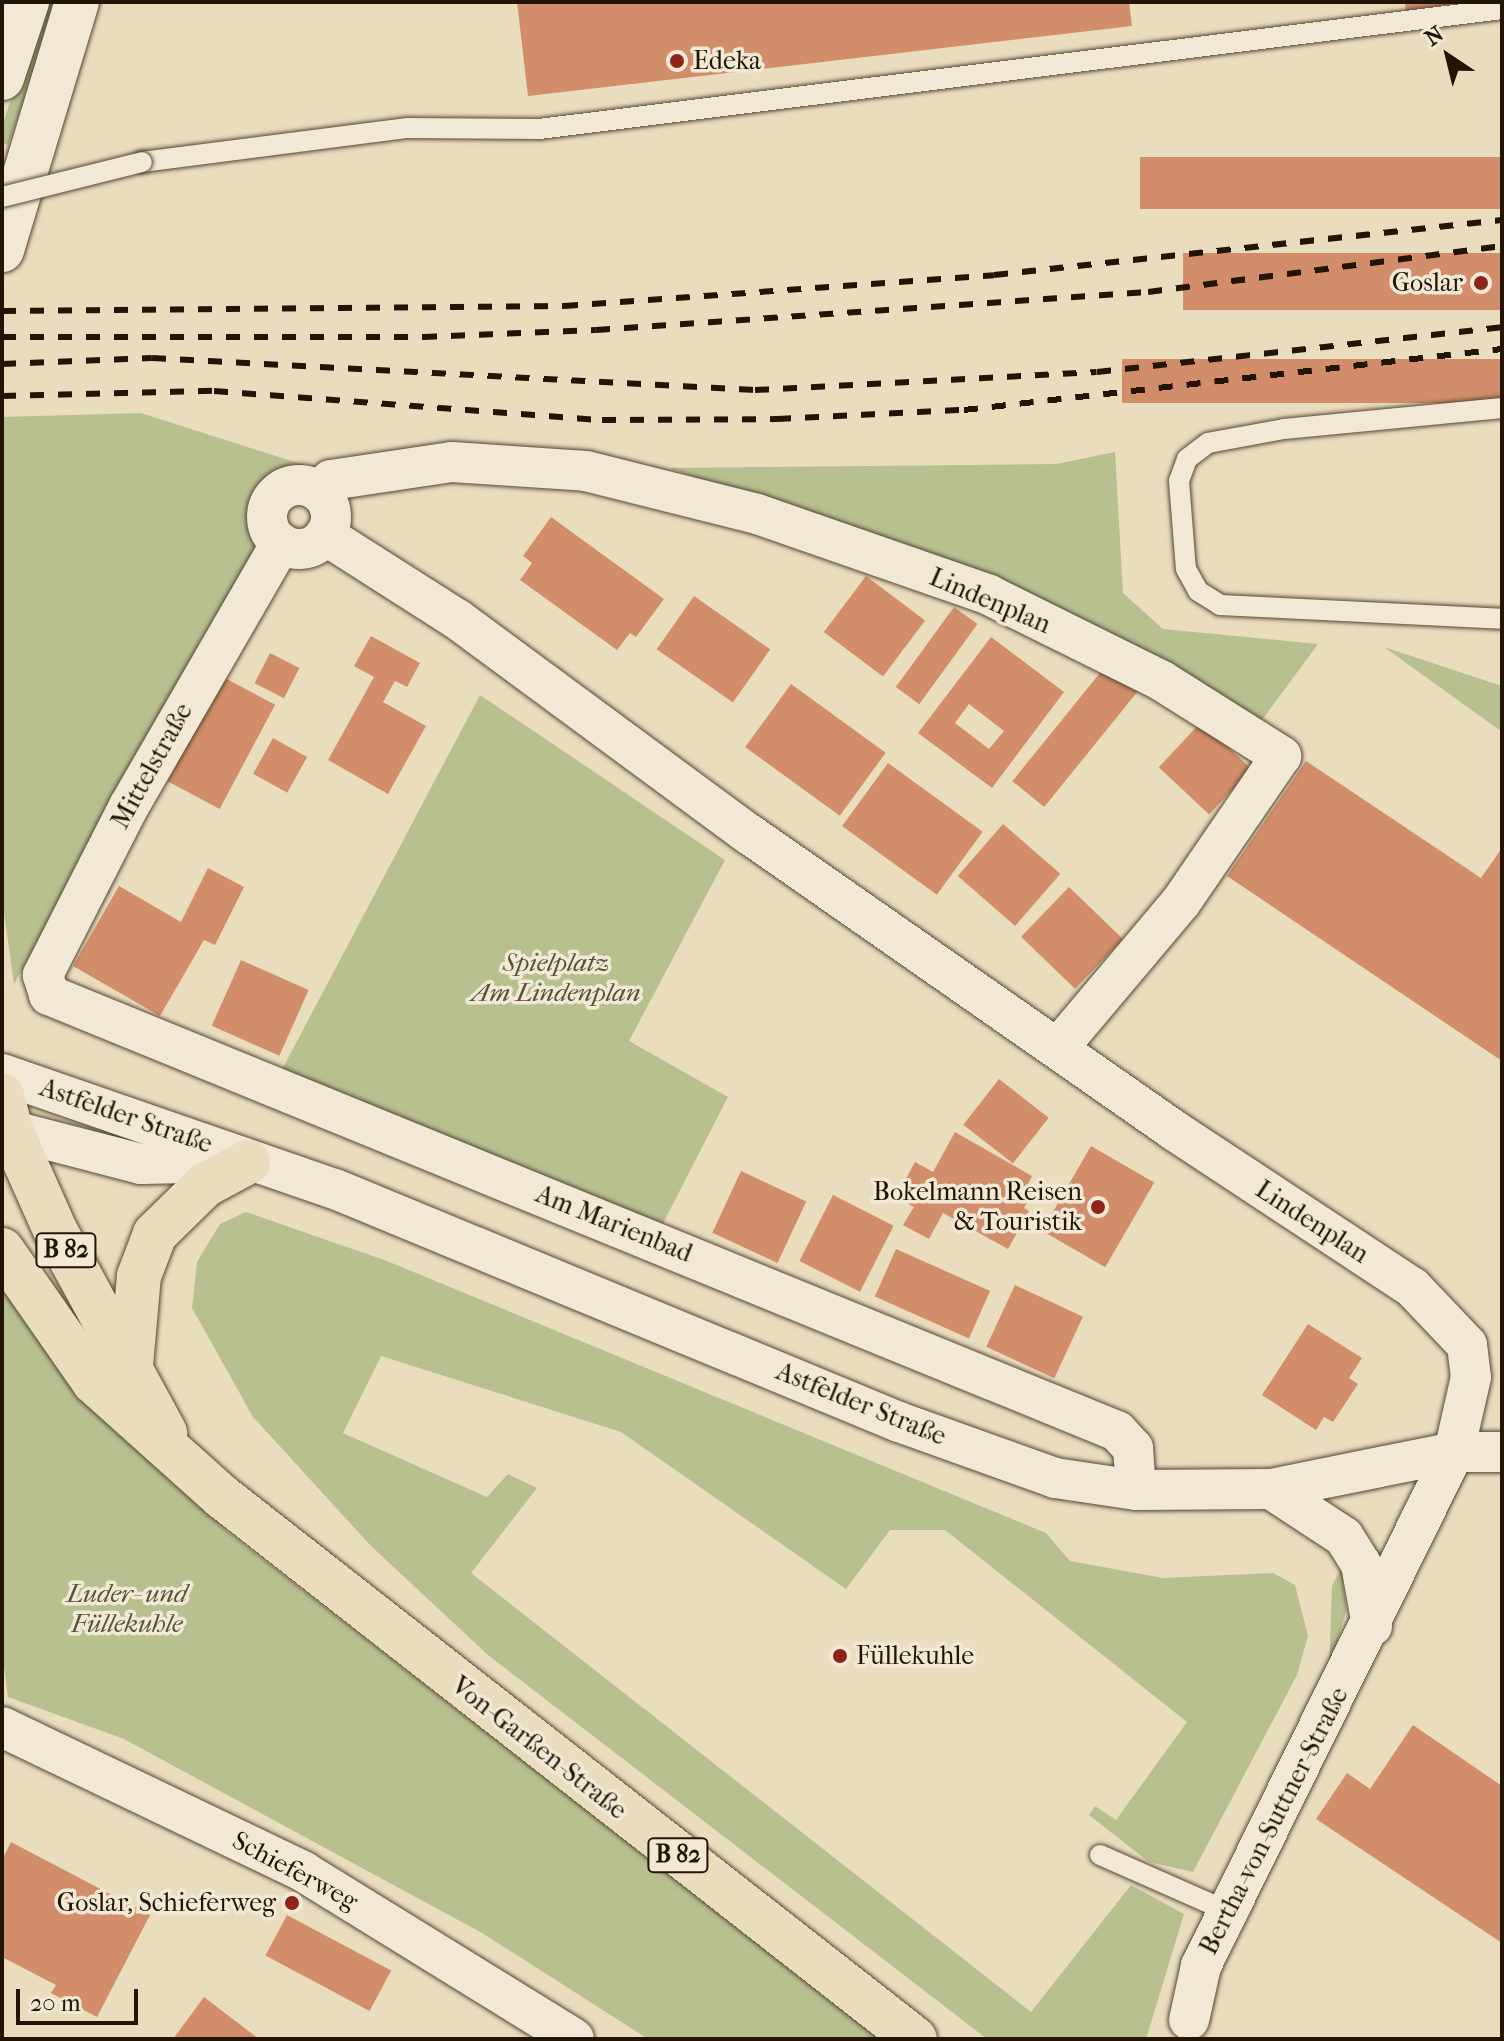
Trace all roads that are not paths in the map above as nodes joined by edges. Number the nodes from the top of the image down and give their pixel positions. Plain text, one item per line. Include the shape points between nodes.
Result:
1 (27, 2) edge
2 (77, 2) edge
3 (1502, 9) edge
4 (2, 78) edge
5 (2, 197) edge
6 (2, 250) edge
7 (1502, 408) edge
8 (320, 493) junction
9 (325, 535) junction
10 (281, 543) junction
11 (1502, 619) edge
12 (49, 995) joint
13 (1058, 1048) junction
14 (2, 1074) edge
15 (5, 1118) edge
16 (248, 1162) junction
17 (2, 1250) edge
18 (131, 1365) junction
19 (171, 1446) junction
20 (1454, 1452) junction
21 (1502, 1452) edge
22 (1271, 1489) junction
23 (1136, 1490) junction
24 (1372, 1626) junction
25 (2, 1727) edge
26 (1100, 1855) dead end
27 (1227, 1911) junction
28 (1189, 2020) dead end
29 (574, 2039) edge
30 (915, 2039) edge

1 - 4 main road
2 - 6 main road
3 - 5 lane, bridge via 539,129 408,128 142,162
7 - 11 lane via 1284,429 1208,443 1187,459 1179,481 1186,569 1198,591 1220,605
8 - 9 street via 330,510
8 - 10 street, Lindenplan via 296,485 273,497 267,522
8 - 13 street, Lindenplan via 331,480 452,462 586,471 757,514 989,595 1162,681 1281,756 1181,902
9 - 10 street via 305,548
9 - 13 street, Lindenplan via 457,619 749,834
10 - 12 street, Mittelstraße via 122,820 43,975
12 - 23 street, Am Marienbad via 1117,1431 1133,1448
13 - 20 street, Lindenplan via 1412,1287 1442,1314 1467,1345 1471,1377
14 - 16 street, Astfelder Straße via 187,1133
15 - 16 street, Astfelder Straße via 141,1164
15 - 18 main road, Von-Garßen-Straße / B 82 via 55,1230
16 - 18 main road via 205,1185 155,1234 139,1276
16 - 23 street, Astfelder Straße via 414,1219 899,1422 1055,1478
17 - 19 main road, Von-Garßen-Straße / B 82 via 94,1382
18 - 19 main road, Von-Garßen-Straße / B 82
19 - 30 main road, Von-Garßen-Straße / B 82 via 303,1563
20 - 21 street, Astfelder Straße
20 - 22 street, Astfelder Straße
20 - 24 street, Bertha-von-Suttner-Straße
22 - 23 street, Astfelder Straße
22 - 24 street via 1344,1537 1361,1564
24 - 27 street, Bertha-von-Suttner-Straße
25 - 29 street, Schieferweg via 304,1872
26 - 27 lane
27 - 28 street, Bertha-von-Suttner-Straße via 1201,1966

